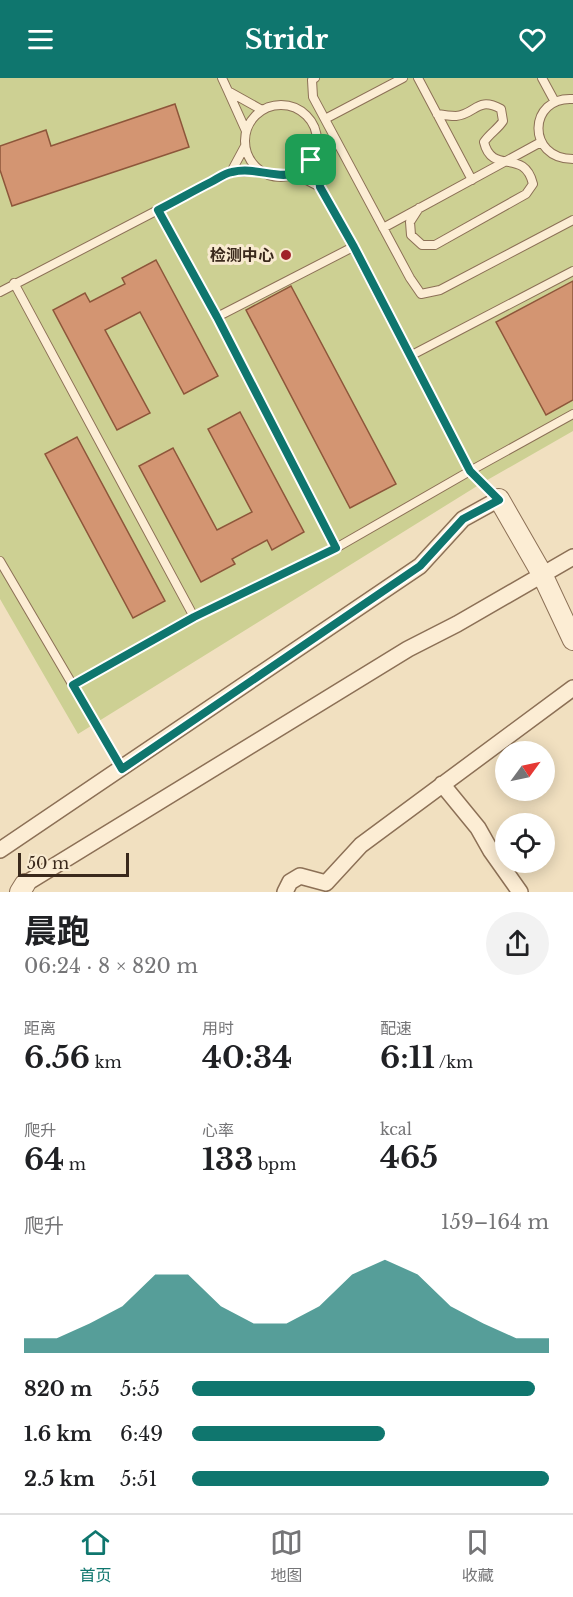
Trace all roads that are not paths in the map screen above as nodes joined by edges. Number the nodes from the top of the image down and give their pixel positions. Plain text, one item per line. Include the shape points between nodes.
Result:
1 (222, 78) edge
2 (315, 78) edge
3 (403, 78) edge
4 (418, 78) edge
5 (542, 78) edge
6 (228, 91) junction
7 (573, 99) edge
8 (555, 102) junction
9 (262, 110) junction
10 (437, 114) junction
11 (325, 119) junction
12 (246, 131) junction
13 (541, 142) junction
14 (245, 146) junction
15 (316, 149) junction
16 (573, 159) edge
17 (507, 161) junction
18 (231, 172) junction
19 (264, 172) junction
20 (295, 174) junction
21 (472, 180) junction
22 (320, 187) junction
23 (419, 208) junction
24 (158, 210) junction
25 (573, 220) edge
26 (383, 228) junction
27 (354, 247) junction
28 (573, 271) edge
29 (14, 283) junction
30 (0, 292) edge
31 (217, 317) junction
32 (410, 356) junction
33 (573, 414) edge
34 (470, 471) junction
35 (499, 500) junction
36 (336, 548) junction
37 (573, 557) edge
38 (0, 561) edge
39 (542, 574) junction
40 (194, 617) junction
41 (573, 640) edge
42 (73, 685) junction
43 (573, 688) edge
44 (122, 769) junction
45 (442, 784) junction
46 (0, 850) edge
47 (22, 888) edge
48 (285, 892) edge
49 (520, 892) edge

1 - 6 lane
2 - 11 lane via 313,97
3 - 11 lane
4 - 10 lane
5 - 8 lane
6 - 9 lane
6 - 12 lane
7 - 8 lane
8 - 13 lane via 542,115 538,134
9 - 12 lane
9 - 15 lane via 282,105 302,112 315,128
10 - 17 lane via 459,116 480,104 491,103 501,109 503,121 484,142 495,160
10 - 21 lane
11 - 26 lane
12 - 14 lane
13 - 16 lane via 555,156
13 - 17 lane
14 - 18 lane
14 - 19 lane via 255,166
15 - 20 lane via 311,160
15 - 22 lane
17 - 21 lane
17 - 23 lane via 530,172 533,184 526,194 435,245 422,245 411,235 410,222
18 - 19 lane
18 - 24 lane
19 - 20 lane via 274,176
20 - 22 lane
21 - 23 lane
22 - 27 lane
23 - 26 lane
24 - 29 lane
24 - 31 lane
25 - 26 lane via 440,290 421,294
27 - 31 lane
27 - 32 lane
28 - 32 lane
29 - 30 lane
29 - 40 lane
31 - 36 lane
32 - 34 lane
33 - 34 lane
34 - 35 lane
34 - 36 lane
35 - 39 street
35 - 44 street via 463,519 420,566
36 - 40 lane
37 - 39 street
38 - 42 lane
39 - 41 street
39 - 47 street via 408,649
40 - 42 lane
42 - 44 lane
43 - 45 street
44 - 46 street
45 - 48 street via 361,845 326,883 300,876 290,882
45 - 49 street via 478,828

